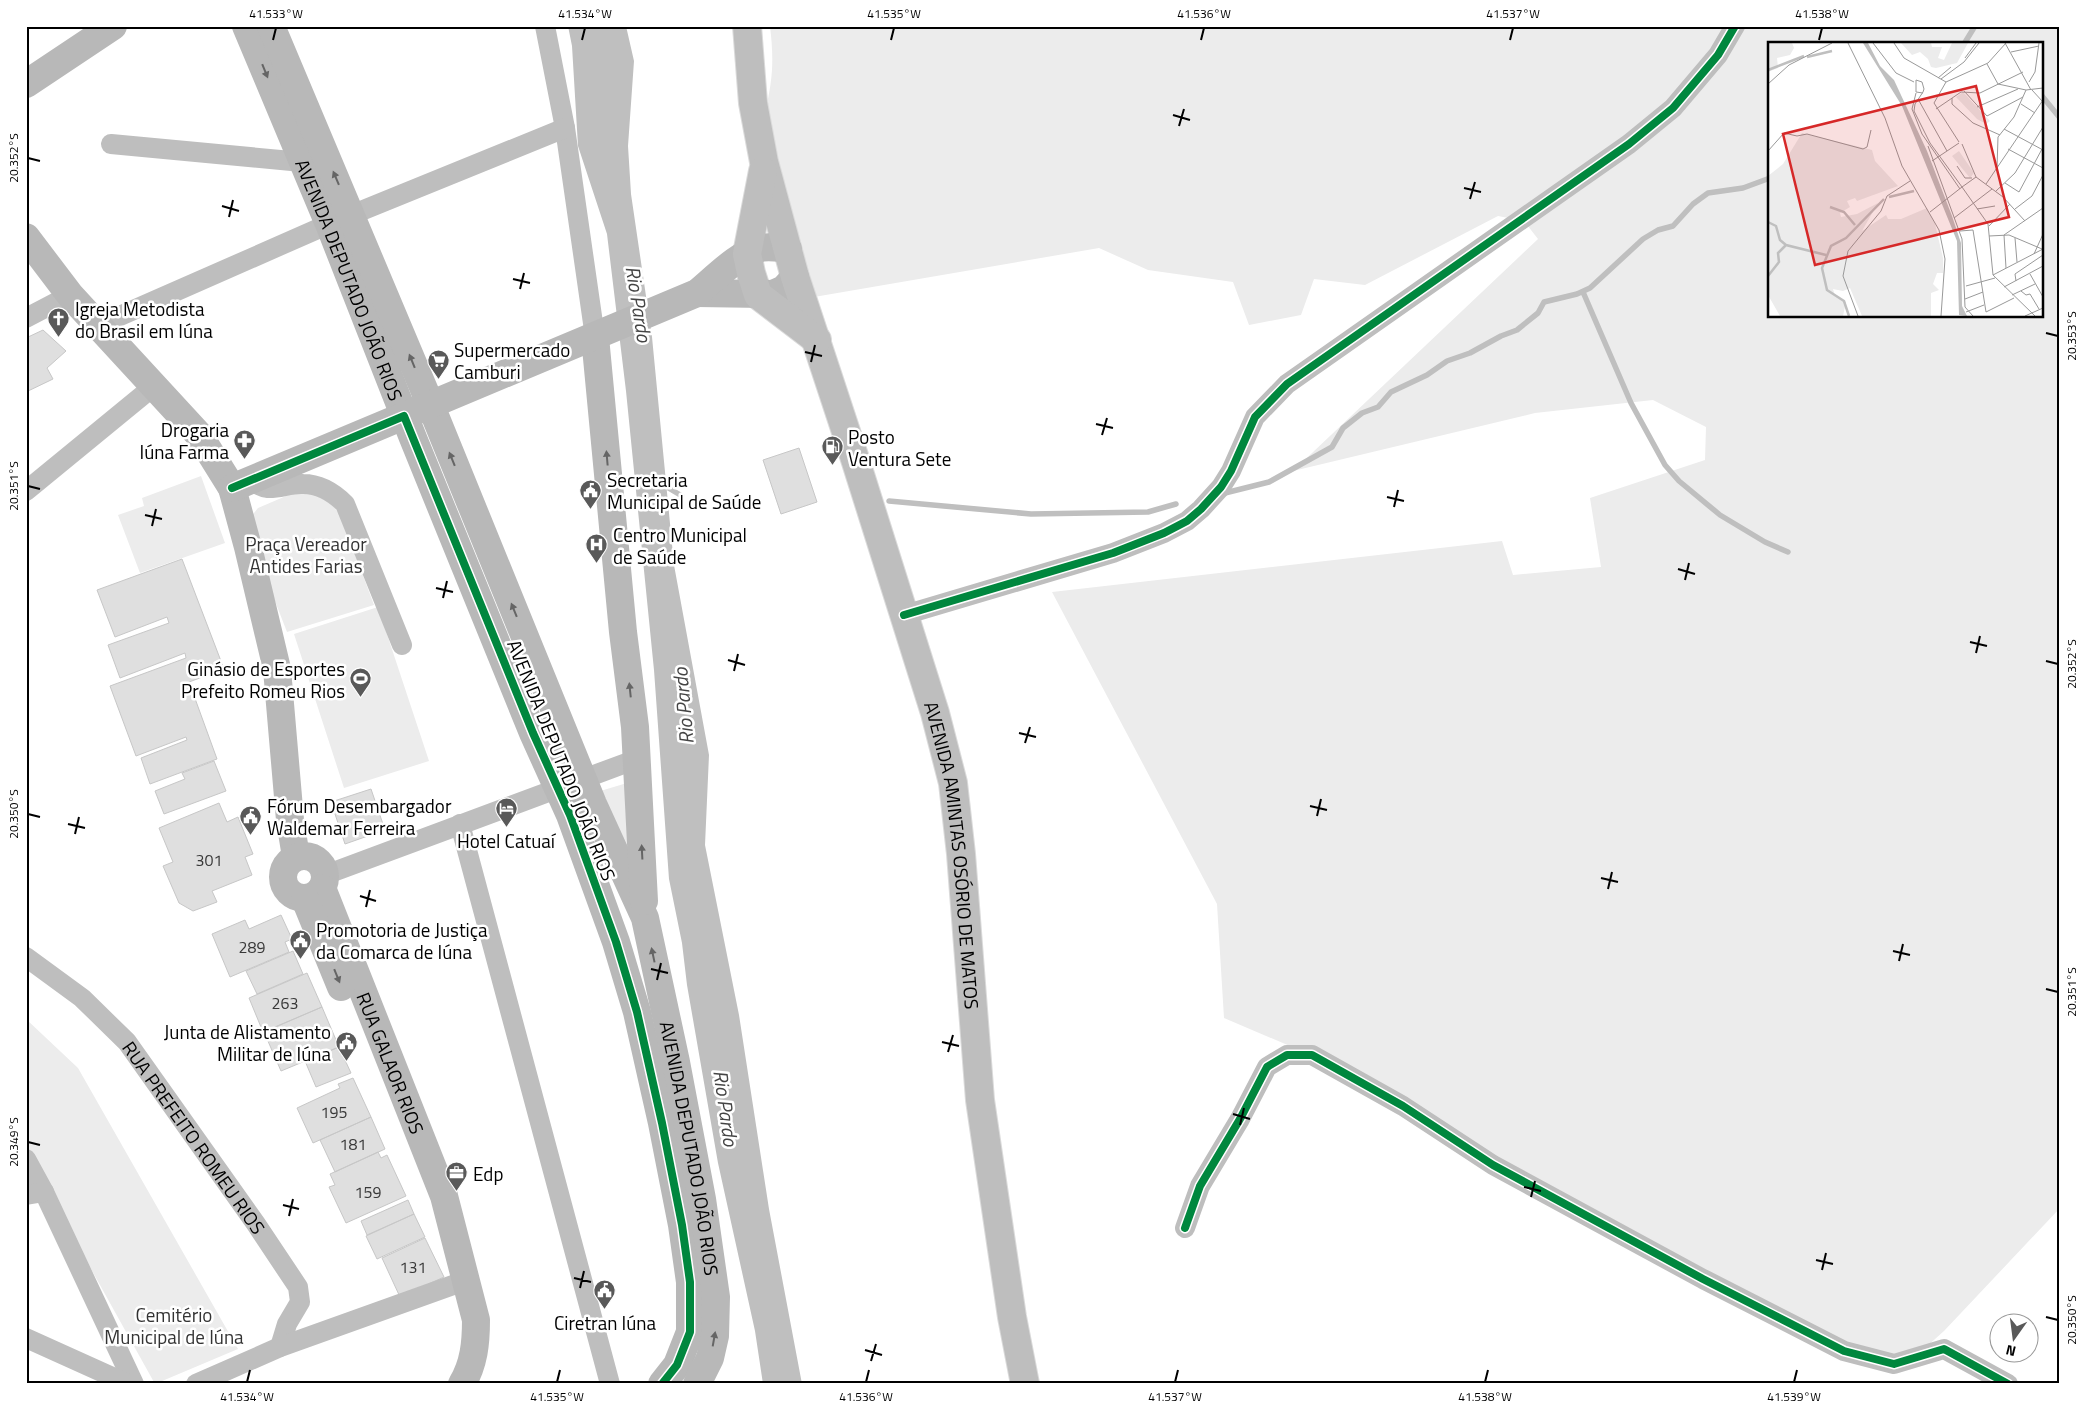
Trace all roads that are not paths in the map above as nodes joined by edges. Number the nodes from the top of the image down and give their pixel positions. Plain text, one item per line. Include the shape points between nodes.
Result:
1 (113, 26) edge
2 (246, 26) edge
3 (272, 26) edge
4 (545, 26) edge
5 (747, 26) edge
6 (1736, 26) edge
7 (26, 84) edge
8 (565, 128) junction
9 (111, 144) dead end
10 (302, 162) junction
11 (764, 162) junction
12 (340, 220) junction
13 (26, 237) edge
14 (788, 249) junction
15 (747, 254) junction
16 (795, 277) junction
17 (693, 295) junction
18 (758, 295) junction
19 (70, 296) junction
20 (26, 318) edge
21 (97, 326) junction
22 (605, 333) junction
23 (817, 340) junction
24 (154, 386) junction
25 (430, 406) junction
26 (404, 416) junction
27 (242, 484) junction
28 (26, 491) edge
29 (904, 615) junction
30 (402, 645) dead end
31 (637, 759) junction
32 (584, 778) junction
33 (558, 789) junction
34 (460, 824) junction
35 (296, 857) junction
36 (318, 887) junction
37 (645, 918) junction
38 (26, 957) edge
39 (26, 1159) edge
40 (35, 1194) edge
41 (1185, 1228) dead end
42 (468, 1280) junction
43 (26, 1338) edge
44 (280, 1347) junction
45 (128, 1384) edge
46 (134, 1384) edge
47 (196, 1384) edge
48 (462, 1384) edge
49 (610, 1384) edge
50 (662, 1384) edge
51 (697, 1384) edge
52 (1025, 1384) edge
53 (2008, 1384) edge

1 - 7 street
2 -> 10 street, AVENIDA DEPUTADO JOÃO RIOS
12 -> 3 street, AVENIDA DEPUTADO JOÃO RIOS
4 - 8 street
5 - 11 main road via 753,103
6 - 29 street via 1718,55 1680,101 1629,144 1286,384 1255,417 1221,487 1187,521 1112,552
8 - 12 street
8 - 22 street
9 - 10 street
10 - 12 street, AVENIDA DEPUTADO JOÃO RIOS
11 - 14 main road
11 - 15 main road
12 - 21 street
25 -> 12 street, AVENIDA DEPUTADO JOÃO RIOS
12 - 26 street, AVENIDA DEPUTADO JOÃO RIOS
13 - 19 street
14 - 15 street via 766,247
14 - 16 main road
15 - 17 street
15 - 18 main road
16 - 18 street via 780,292
16 - 23 main road, AVENIDA AMINTAS OSÓRIO DE MATOS
17 - 18 street
17 - 22 street
18 - 23 main road
19 - 20 street
19 - 21 street
21 - 24 street
22 - 25 street
31 -> 22 street via 623,632
23 - 29 main road, AVENIDA AMINTAS OSÓRIO DE MATOS
24 - 27 street
24 - 28 street
25 - 26 street
32 -> 25 street, AVENIDA DEPUTADO JOÃO RIOS
26 - 27 street
26 - 33 street, AVENIDA DEPUTADO JOÃO RIOS
27 - 30 street via 256,484 267,489 296,484 315,485 345,504
27 - 35 street via 246,539 277,669
29 - 52 main road, AVENIDA AMINTAS OSÓRIO DE MATOS via 953,783 980,1100
31 - 32 street
37 -> 31 street
32 - 33 street
32 - 37 street, AVENIDA DEPUTADO JOÃO RIOS
33 - 34 street
33 - 50 street, AVENIDA DEPUTADO JOÃO RIOS via 588,862 634,1003 682,1225 690,1282 690,1332 677,1365
34 - 36 street
34 - 49 street
35 - 36 street, RUA GALAOR RIOS via 318,861
35 - 36 street via 286,866 282,878 287,891 298,898
36 - 42 street, RUA GALAOR RIOS via 444,1196
51 -> 37 street, AVENIDA DEPUTADO JOÃO RIOS via 710,1358 715,1336 716,1296 702,1199
38 - 44 street, RUA PREFEITO ROMEU RIOS via 82,998 126,1042 298,1287 300,1302 287,1324
39 - 40 street
40 - 46 street
41 - 53 street via 1200,1186 1267,1067 1287,1055 1312,1055 1403,1106 1493,1164 1703,1279 1844,1351 1894,1364 1944,1349
42 - 44 street
42 - 48 street, RUA GALAOR RIOS via 476,1320 476,1341 471,1368
43 - 45 street
44 - 47 street

